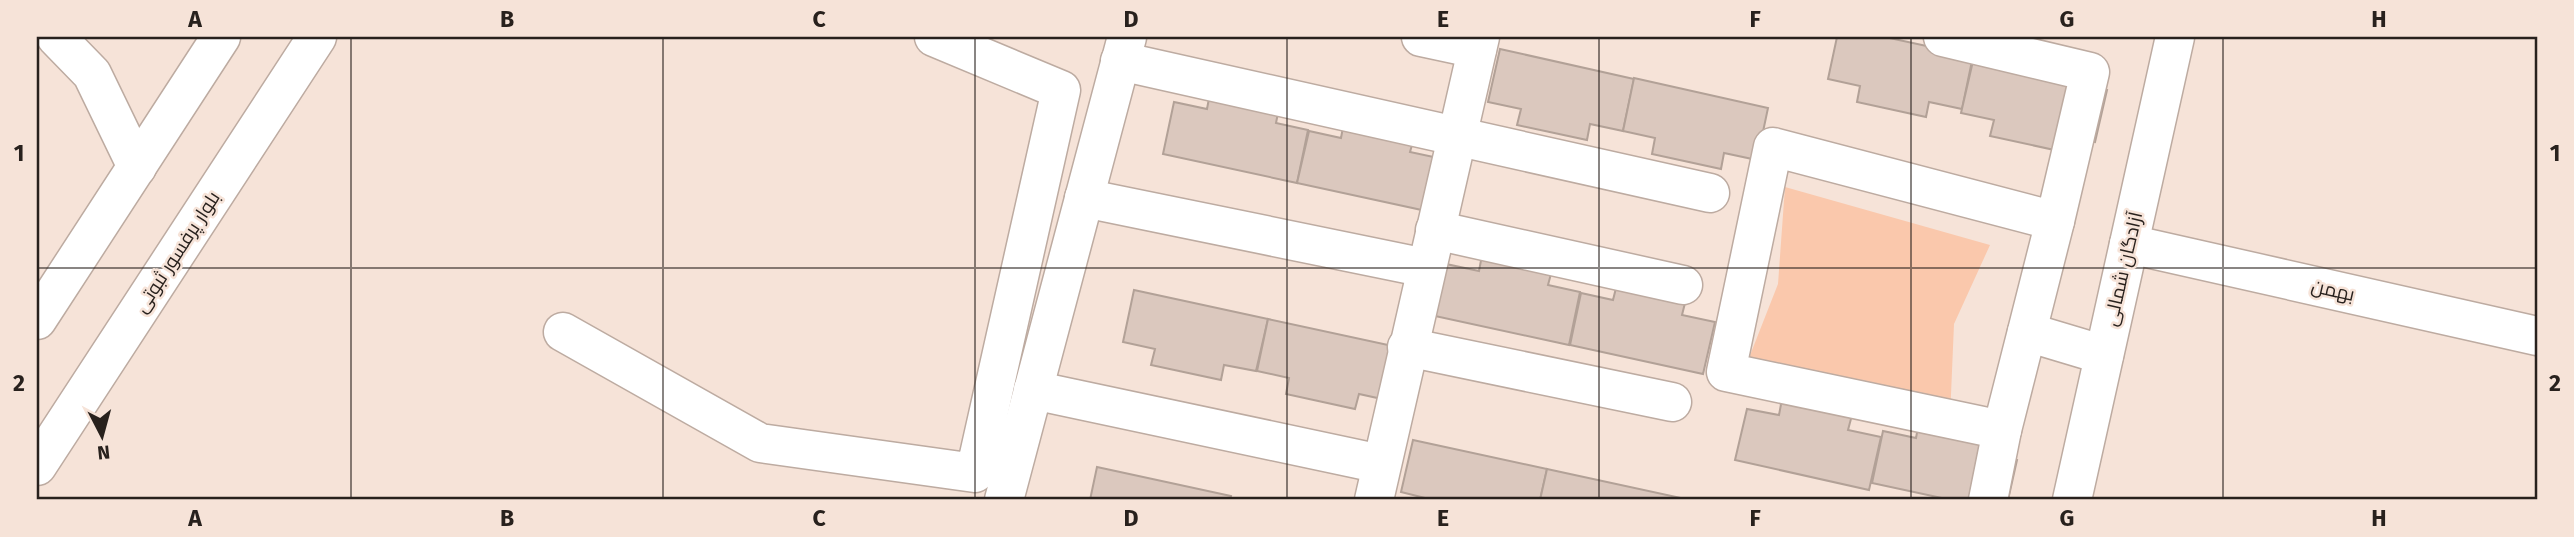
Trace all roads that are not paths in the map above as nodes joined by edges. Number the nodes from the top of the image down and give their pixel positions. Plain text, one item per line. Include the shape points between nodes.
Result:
1 (56, 37) edge
2 (221, 37) edge
3 (317, 37) edge
4 (934, 37) edge
5 (1422, 37) edge
6 (1943, 37) edge
7 (2175, 37) edge
8 (1479, 43) edge
9 (1124, 49) edge
10 (1457, 136) junction
11 (137, 166) junction
12 (1710, 194) dead end
13 (1084, 198) junction
14 (2055, 221) junction
15 (1435, 230) junction
16 (2129, 244) junction
17 (1426, 268) junction
18 (1683, 285) dead end
19 (37, 320) edge
20 (563, 332) dead end
21 (2027, 332) junction
22 (2537, 337) edge
23 (1407, 347) junction
24 (2104, 355) junction
25 (1033, 390) junction
26 (1672, 402) dead end
27 (2002, 430) junction
28 (37, 466) edge
29 (1377, 482) edge
30 (1004, 500) edge
31 (1988, 500) edge
32 (2072, 500) edge

1 - 11 street via 92,74
2 - 11 street
3 - 28 street, بلوار پرفسور ثبوتی
4 - 20 street via 1061,90 975,473 760,443
5 - 8 street
6 - 14 street via 2091,72
7 - 16 street, آزادگان شمالی
8 - 10 street
9 - 10 street
9 - 13 street
10 - 12 street
10 - 15 street
11 - 19 street
13 - 17 street
13 - 25 street
14 - 21 street
14 - 27 street via 1773,147 1726,372
15 - 17 street
15 - 18 street
16 - 22 street, بهمن
16 - 24 street, آزادگان شمالی
17 - 23 street
21 - 24 street
21 - 27 street
23 - 26 street
23 - 29 street
24 - 32 street, آزادگان شمالی
25 - 29 street
25 - 30 street
27 - 31 street

